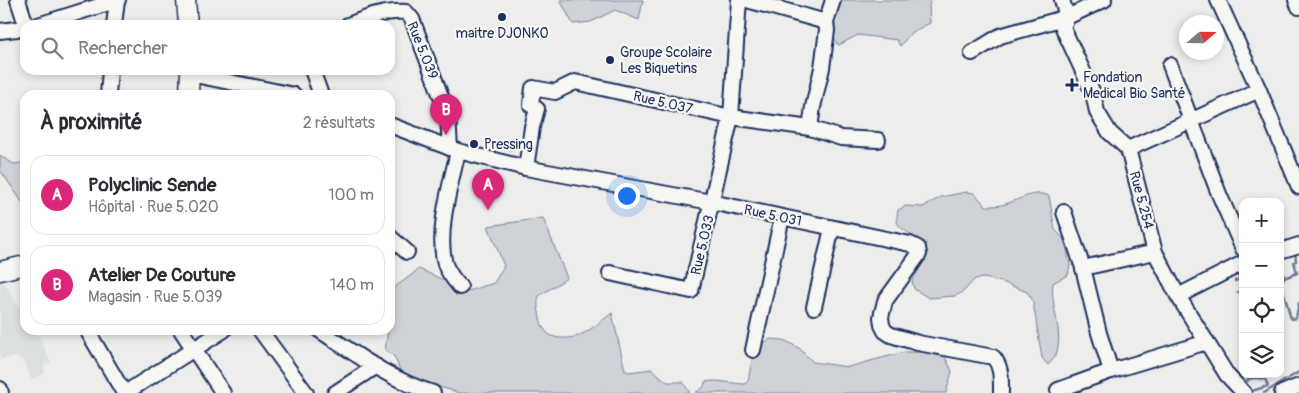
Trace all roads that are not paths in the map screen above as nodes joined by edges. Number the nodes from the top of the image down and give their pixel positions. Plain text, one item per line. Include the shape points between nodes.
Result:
1 (18, 0) edge
2 (117, 0) edge
3 (186, 0) edge
4 (738, 0) edge
5 (747, 0) edge
6 (833, 0) edge
7 (1062, 0) edge
8 (1104, 0) edge
9 (1218, 0) edge
10 (1296, 0) edge
11 (1299, 7) edge
12 (1067, 18) junction
13 (23, 20) edge
14 (54, 20) edge
15 (115, 20) edge
16 (188, 20) edge
17 (362, 20) edge
18 (826, 22) junction
19 (20, 28) edge
20 (0, 30) edge
21 (972, 53) dead end
22 (1170, 65) dead end
23 (110, 75) edge
24 (190, 75) edge
25 (204, 75) edge
26 (314, 75) edge
27 (108, 90) edge
28 (189, 90) edge
29 (271, 90) edge
30 (319, 90) edge
31 (1259, 90) junction
32 (731, 118) junction
33 (1192, 120) junction
34 (395, 128) edge
35 (810, 128) junction
36 (878, 140) dead end
37 (1128, 149) junction
38 (454, 150) junction
39 (526, 168) junction
40 (1299, 187) edge
41 (712, 202) junction
42 (1064, 212) dead end
43 (782, 217) junction
44 (832, 228) junction
45 (395, 241) edge
46 (1240, 243) edge
47 (1299, 245) edge
48 (1284, 250) edge
49 (407, 252) dead end
50 (1155, 252) junction
51 (20, 266) edge
52 (1239, 266) edge
53 (1083, 268) junction
54 (0, 271) edge
55 (610, 273) dead end
56 (460, 287) dead end
57 (1178, 296) junction
58 (814, 308) dead end
59 (90, 335) edge
60 (184, 335) edge
61 (216, 335) edge
62 (264, 335) edge
63 (327, 335) edge
64 (1207, 342) junction
65 (194, 349) junction
66 (753, 350) dead end
67 (376, 366) junction
68 (1111, 371) junction
69 (1299, 386) edge
70 (0, 389) edge
71 (1058, 390) dead end
72 (1, 393) edge
73 (124, 393) edge
74 (223, 393) edge
75 (306, 393) edge
76 (335, 393) edge
77 (432, 393) edge
78 (1000, 393) edge
79 (1244, 393) edge
80 (1282, 393) edge

1 - 13 street
2 - 14 street
2 - 15 street
3 - 16 main road
4 - 32 street, Rue 5.033
5 - 18 street
6 - 18 street
7 - 12 street
8 - 12 street
9 - 31 street
10 - 11 street
12 - 21 street via 1000,36
12 - 37 street via 1063,28 1093,93 1097,112 1110,133
17 - 38 street, Rue 5.039 via 397,11 406,12 412,19 448,114
18 - 35 street via 828,30
19 - 20 street
22 - 33 street
23 - 27 street
24 - 28 main road
25 - 29 street
26 - 30 street
31 - 33 street
31 - 40 street
32 - 35 street, Rue 5.037
32 - 39 street, Rue 5.037 via 575,82 555,92 534,88 531,105 537,108
32 - 41 street, Rue 5.033
33 - 37 street
33 - 46 street
34 - 38 street, Rue 5.031
35 - 36 street, Rue 5.037 via 842,138
37 - 50 street, Rue 5.254
38 - 39 street, Rue 5.031
38 - 56 street, Rue 5.039 via 443,237 446,266
39 - 41 street, Rue 5.031
41 - 43 street, Rue 5.031
41 - 55 street, Rue 5.033 via 691,291
42 - 53 street
43 - 44 street, Rue 5.031
43 - 66 street
44 - 58 street
44 - 78 street, Rue 5.031 via 918,248 919,254 885,301 882,317 885,331 918,343 993,357 998,363
45 - 49 street
47 - 48 street
50 - 53 street
50 - 57 street, Rue 5.254
51 - 54 main road
52 - 57 street
53 - 68 street
57 - 64 street, Rue 5.254
59 - 73 street
60 - 65 street
61 - 65 street
62 - 75 street
63 - 67 street
64 - 68 street
64 - 79 street, Rue 5.254 via 1227,375
65 - 73 street
65 - 74 street
67 - 76 street
67 - 77 street
68 - 71 street
69 - 80 street
70 - 72 street

